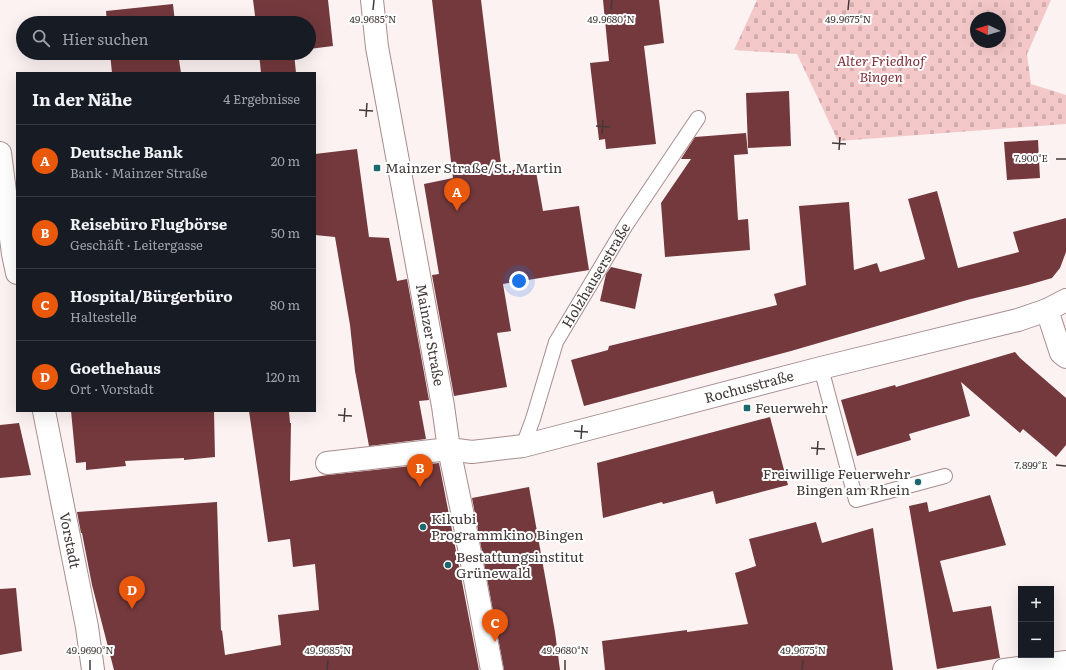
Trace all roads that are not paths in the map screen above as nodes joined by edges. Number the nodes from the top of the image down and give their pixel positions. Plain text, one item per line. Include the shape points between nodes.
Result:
1 (372, 0) edge
2 (698, 118) dead end
3 (0, 153) edge
4 (0, 232) edge
5 (15, 263) edge
6 (1066, 300) edge
7 (1047, 310) junction
8 (1066, 357) edge
9 (821, 368) junction
10 (44, 412) edge
11 (523, 446) junction
12 (449, 449) junction
13 (327, 463) dead end
14 (944, 476) dead end
15 (1066, 662) edge
16 (93, 670) edge
17 (492, 670) edge
18 (1004, 670) edge

1 - 12 street, Mainzer Straße via 377,47 442,398
2 - 11 lane, Holzhauserstraße via 626,224 556,342
3 - 5 street
4 - 5 street
6 - 7 street, Rochusstraße
7 - 8 street via 1061,353
7 - 9 street, Rochusstraße via 1018,320
9 - 11 street, Rochusstraße
9 - 14 lane via 856,500
10 - 16 street, Vorstadt
11 - 12 street, Rochusstraße via 472,452
12 - 13 street, Rochusstraße
12 - 17 street, Mainzer Straße
15 - 18 street

